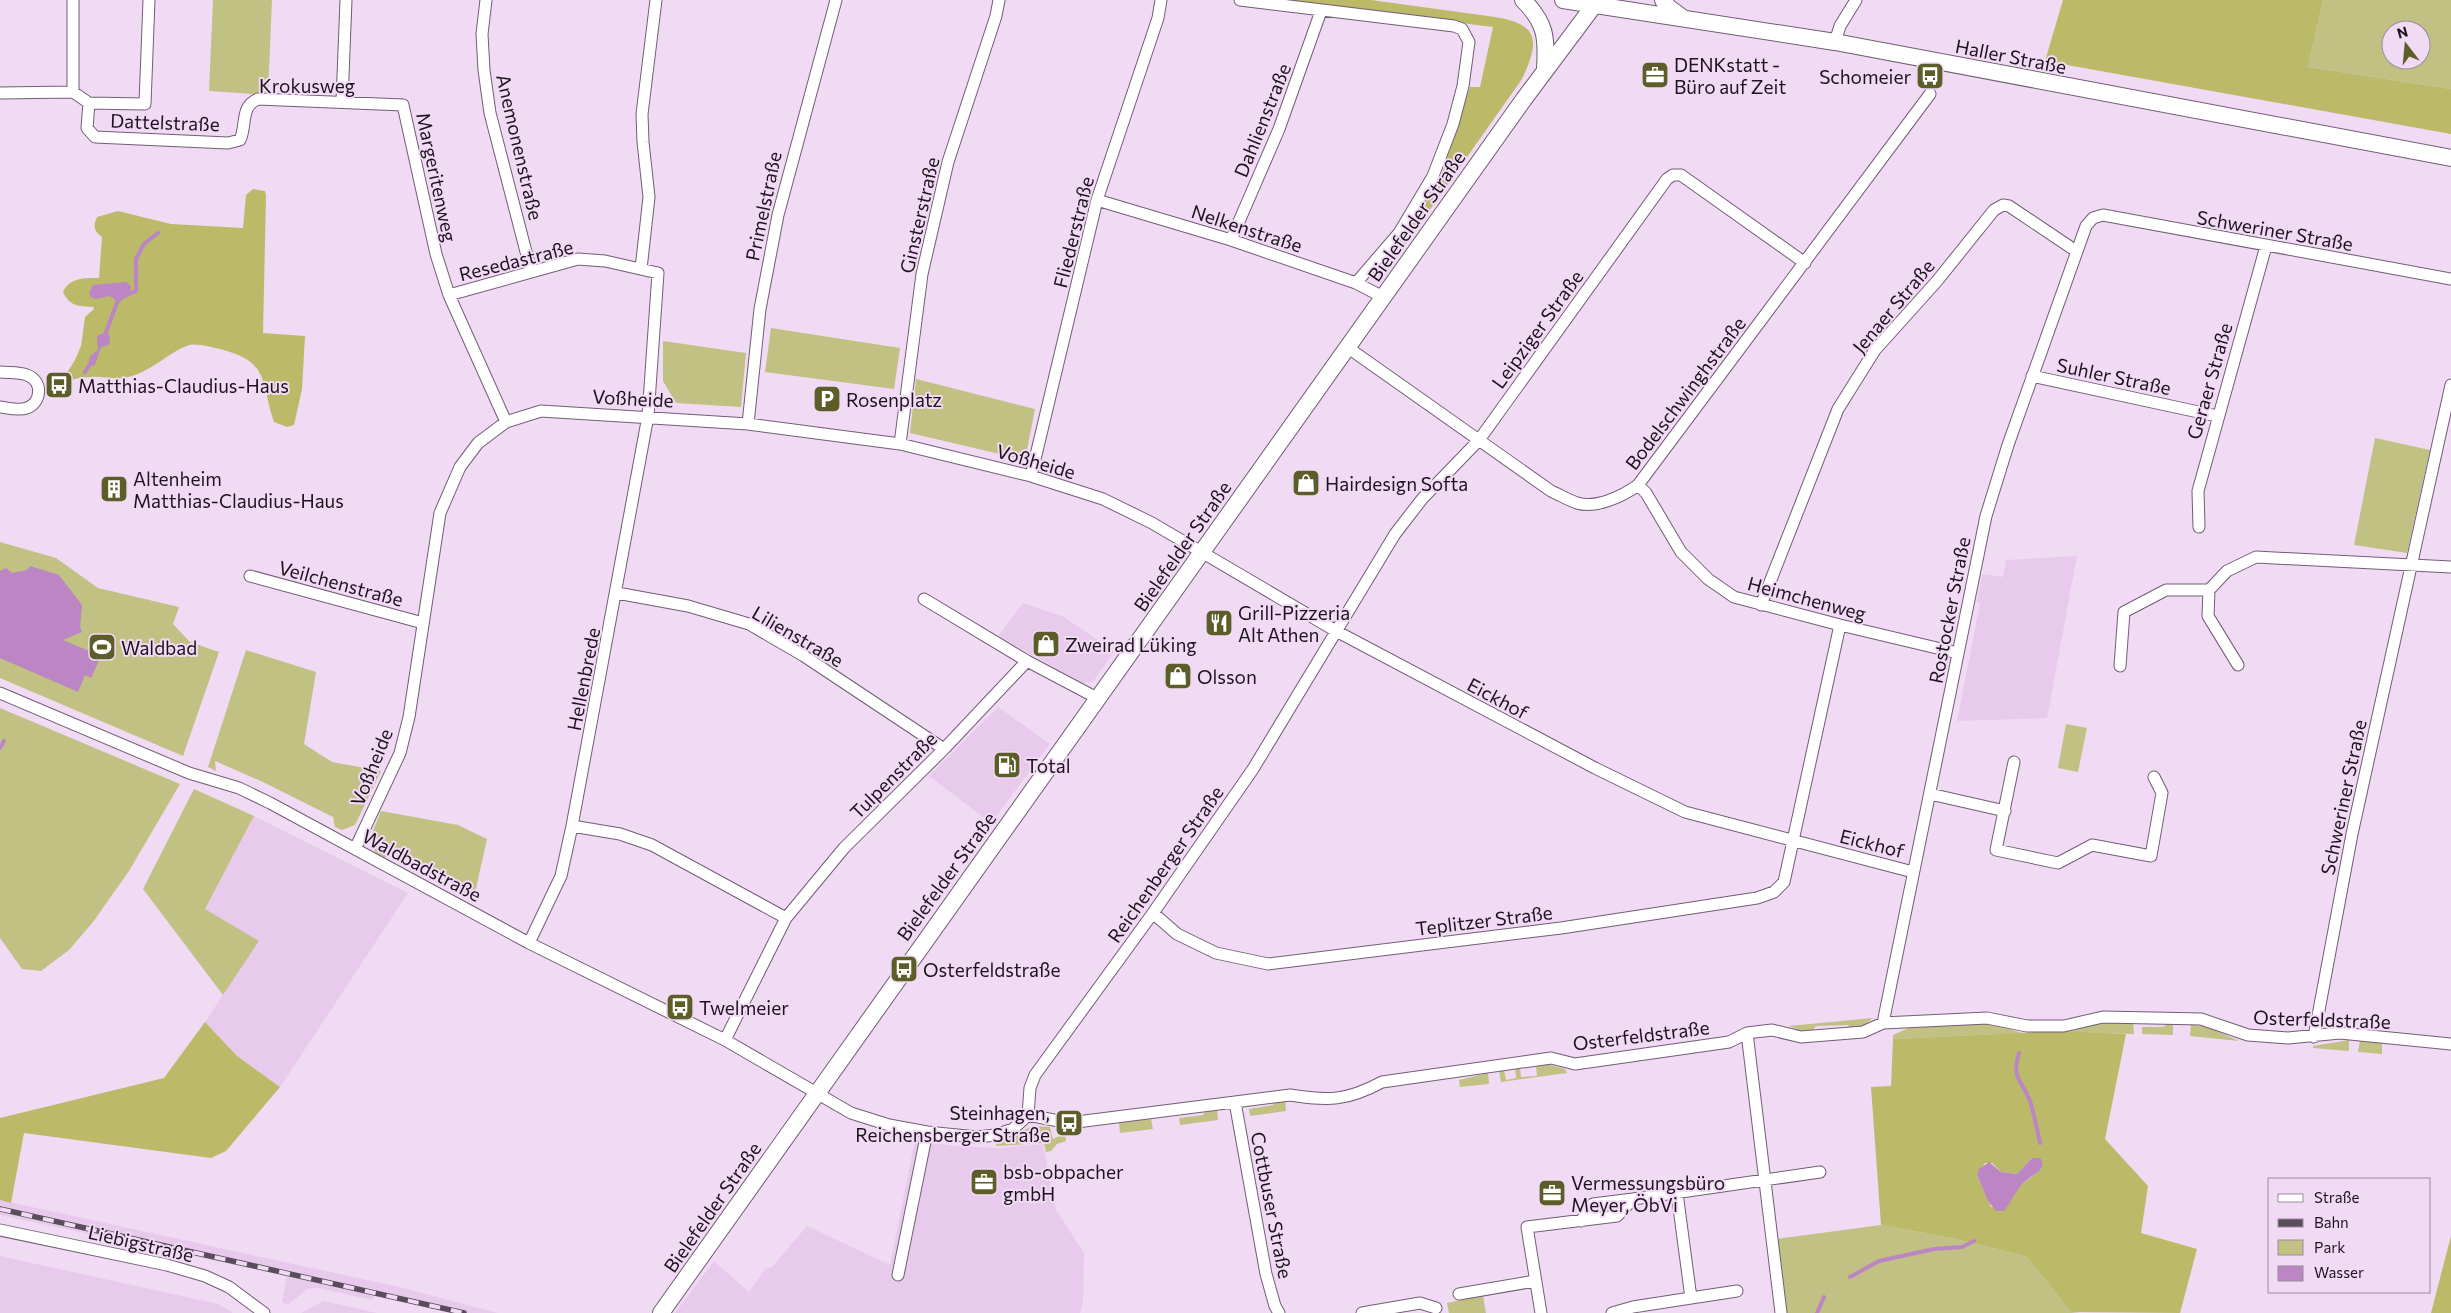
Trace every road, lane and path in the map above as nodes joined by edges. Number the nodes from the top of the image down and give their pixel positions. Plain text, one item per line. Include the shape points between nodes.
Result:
1 (72, 0) edge
2 (149, 0) edge
3 (346, 0) edge
4 (486, 0) edge
5 (656, 0) edge
6 (836, 0) edge
7 (999, 0) edge
8 (1161, 0) edge
9 (1240, 0) edge
10 (1522, 0) edge
11 (1563, 0) edge
12 (1663, 0) edge
13 (1856, 0) edge
14 (1596, 3) edge
15 (1322, 11) junction
16 (1682, 18) junction
17 (1835, 42) junction
18 (1545, 69) junction
19 (0, 92) edge
20 (73, 92) junction
21 (1930, 94) dead end
22 (342, 102) junction
23 (89, 103) junction
24 (403, 105) joint
25 (240, 140) joint
26 (2451, 158) edge
27 (1097, 200) junction
28 (2093, 218) joint
29 (1231, 240) junction
30 (2266, 246) junction
31 (2076, 251) junction
32 (1804, 263) junction
33 (641, 268) junction
34 (531, 271) junction
35 (2451, 279) edge
36 (1356, 283) junction
37 (449, 295) junction
38 (1383, 297) junction
39 (1347, 347) junction
40 (0, 372) edge
41 (2032, 376) junction
42 (2451, 385) edge
43 (0, 407) edge
44 (648, 416) junction
45 (2217, 416) junction
46 (506, 422) junction
47 (748, 424) junction
48 (1479, 440) junction
49 (900, 444) junction
50 (1031, 476) junction
51 (1638, 485) junction
52 (2199, 527) dead end
53 (1201, 553) junction
54 (2410, 564) junction
55 (2451, 567) edge
56 (250, 576) dead end
57 (2209, 590) junction
58 (617, 593) junction
59 (924, 599) dead end
60 (1761, 605) junction
61 (423, 623) junction
62 (1840, 625) junction
63 (1336, 631) junction
64 (1958, 653) junction
65 (1027, 661) junction
66 (2238, 665) dead end
67 (2120, 666) dead end
68 (0, 693) edge
69 (1097, 698) junction
70 (944, 750) junction
71 (2014, 762) dead end
72 (2154, 776) dead end
73 (1930, 794) junction
74 (2004, 811) junction
75 (572, 826) junction
76 (1794, 841) junction
77 (355, 849) junction
78 (1913, 872) junction
79 (1153, 913) junction
80 (786, 918) junction
81 (529, 943) junction
82 (1883, 1023) junction
83 (1746, 1033) junction
84 (2314, 1037) junction
85 (726, 1040) junction
86 (2451, 1044) edge
87 (816, 1093) junction
88 (1235, 1102) junction
89 (1028, 1116) junction
90 (927, 1132) junction
91 (1820, 1172) dead end
92 (1764, 1179) junction
93 (1678, 1193) junction
94 (0, 1230) edge
95 (898, 1275) dead end
96 (1535, 1281) junction
97 (1737, 1291) dead end
98 (1459, 1294) dead end
99 (1691, 1298) junction
100 (1436, 1308) dead end
101 (264, 1313) edge
102 (661, 1313) edge
103 (1279, 1313) edge
104 (1362, 1313) edge
105 (1541, 1313) edge
106 (1612, 1313) edge
107 (1781, 1313) edge

1 - 20 street
2 - 23 street, Dattelstraße via 145,104
3 - 22 street
4 - 34 street, Anemonenstraße via 482,34 490,113
5 - 33 street via 642,114 649,197
6 - 47 street, Primelstraße via 778,215 760,309
7 - 49 street, Ginsterstraße via 948,162 922,274
8 - 27 street, Fliederstraße via 1158,18
9 - 15 street
10 - 18 main road via 1544,29
11 - 14 main road, Haller Straße
12 - 16 main road
13 - 17 street via 1840,26
14 - 16 main road, Haller Straße
14 - 18 main road, Bielefelder Straße
15 - 29 street, Dahlienstraße via 1279,129
15 - 36 street via 1454,26 1462,29 1469,42 1464,86 1433,176 1399,232
16 - 17 main road, Haller Straße
17 - 26 main road, Haller Straße
18 - 38 main road, Bielefelder Straße
19 - 20 street
20 - 23 street
21 - 32 street, Bodelschwinghstraße
22 - 24 street, Krokusweg
22 - 25 street, Krokusweg via 258,99 250,102 245,110
23 - 25 street, Dattelstraße via 87,128 95,137 210,142
24 - 37 street, Margeritenweg via 436,254
27 - 29 street, Nelkenstraße
27 - 50 street, Fliederstraße
28 - 30 street, Schweriner Straße via 2104,216
28 - 31 street, Rostocker Straße via 2086,226
29 - 36 street, Nelkenstraße
30 - 35 street, Schweriner Straße
30 - 45 street, Geraer Straße
31 - 41 street, Rostocker Straße
31 - 60 street, Jenaer Straße via 2009,206 2003,205 1994,210 1937,281 1875,350 1838,410
32 - 48 street, Leipziger Straße via 1681,175 1673,175
32 - 51 street, Bodelschwinghstraße
33 - 34 street, Resedastraße via 578,259
33 - 44 street, Resedastraße via 658,273
34 - 37 street, Resedastraße
36 - 38 street, Nelkenstraße
37 - 46 street, Margeritenweg
38 - 39 main road, Bielefelder Straße
39 - 48 street, Bodelschwinghstraße
39 - 53 main road, Bielefelder Straße
40 - 43 street via 27,375 36,382 39,394 29,408
41 - 45 street, Suhler Straße
41 - 64 street, Rostocker Straße via 1986,516
42 - 54 street, Schweriner Straße
44 - 46 street, Voßheide via 541,411
44 - 47 street, Voßheide
44 - 58 street, Hellenbrede
45 - 52 street, Geraer Straße via 2198,491
46 - 61 street, Voßheide via 478,443 450,486 440,513
47 - 49 street, Voßheide
48 - 51 street, Bodelschwinghstraße via 1551,491 1579,504 1602,502 1626,494
48 - 63 street, Leipziger Straße via 1422,499 1395,534
49 - 50 street, Voßheide
50 - 53 street, Voßheide via 1103,499
51 - 60 street, Heimchenweg via 1646,493 1680,552 1708,579 1734,596
53 - 63 street, Eickhof
53 - 69 main road, Bielefelder Straße
54 - 55 street
54 - 57 street via 2256,557 2227,571
54 - 84 street, Schweriner Straße via 2352,834
56 - 61 street, Veilchenstraße
57 - 66 street via 2208,616
57 - 67 street via 2166,590 2124,612
58 - 70 street, Lilienstraße via 688,606 749,624 804,656
58 - 75 street, Hellenbrede
59 - 65 street
60 - 62 street, Heimchenweg
61 - 77 street, Voßheide via 409,717 400,753
62 - 64 street, Heimchenweg
62 - 76 street
63 - 76 street, Eickhof via 1685,812
63 - 79 street, Reichenberger Straße via 1253,769
64 - 73 street, Rostocker Straße
65 - 69 street
65 - 70 street, Tulpenstraße
68 - 77 street, Waldbadstraße via 189,773 240,788
69 - 87 main road, Bielefelder Straße
70 - 80 street, Tulpenstraße via 844,848
71 - 74 street
72 - 74 street via 2162,793 2151,856 2092,845 2058,863 1996,850
73 - 74 street
73 - 78 street, Rostocker Straße
75 - 80 street via 620,834 652,845
75 - 81 street, Hellenbrede via 560,876
76 - 78 street, Eickhof
76 - 79 street, Teplitzer Straße via 1784,882 1774,892 1757,898 1561,928 1311,960 1268,964 1216,953 1177,934
77 - 81 street, Waldbadstraße
78 - 82 street, Rostocker Straße
79 - 89 street, Reichenberger Straße via 1036,1075 1030,1088
80 - 85 street, Tulpenstraße
81 - 85 street, Waldbadstraße
82 - 83 street, Osterfeldstraße via 1863,1032 1801,1037 1772,1030
82 - 84 street, Osterfeldstraße via 1987,1018 2027,1026 2064,1026 2103,1017 2201,1019 2248,1035
83 - 88 street, Osterfeldstraße via 1729,1042 1575,1064 1550,1058 1382,1082 1362,1093 1324,1100 1290,1094
83 - 92 street
84 - 86 street, Osterfeldstraße via 2340,1033
85 - 87 street, Waldbadstraße
87 - 90 street via 851,1113
87 - 102 main road, Bielefelder Straße
88 - 89 street, Osterfeldstraße via 1069,1123
88 - 103 street, Cottbuser Straße via 1266,1274
89 - 90 street via 1013,1129 996,1135
90 - 95 street
91 - 92 street
92 - 93 street
92 - 107 street
93 - 96 street via 1633,1199 1617,1216 1527,1227
93 - 99 street
94 - 101 street, Liebigstraße via 205,1276 230,1287
96 - 98 street
96 - 105 street
97 - 99 street
99 - 106 street
100 - 104 street via 1420,1303

